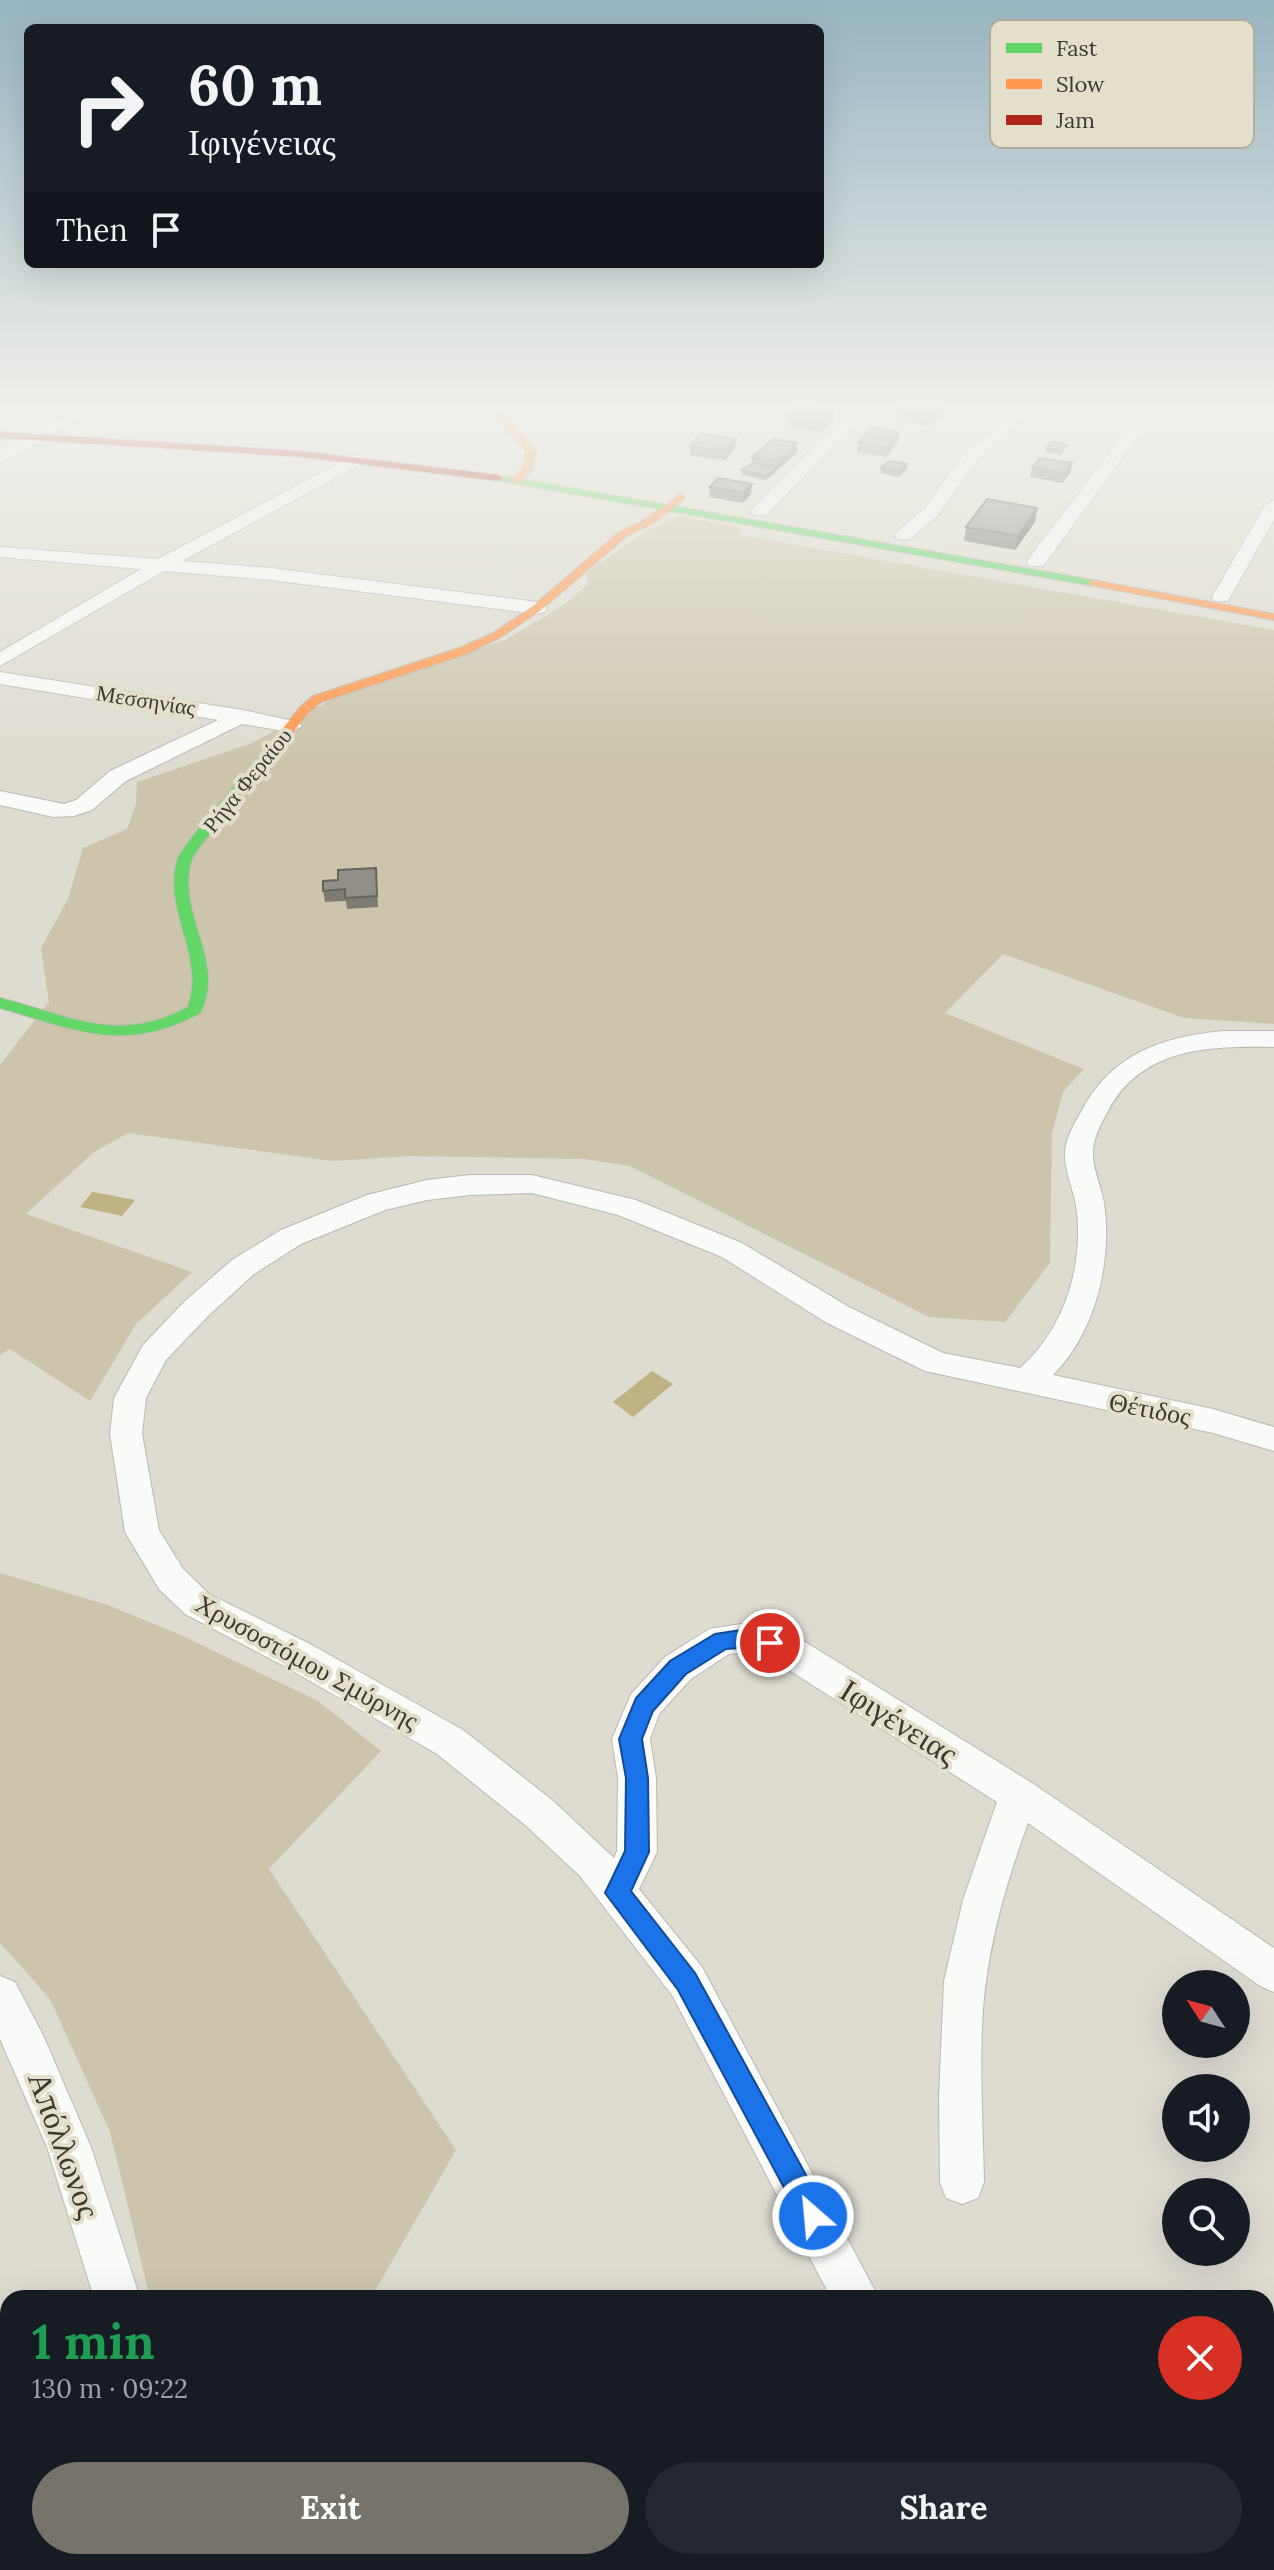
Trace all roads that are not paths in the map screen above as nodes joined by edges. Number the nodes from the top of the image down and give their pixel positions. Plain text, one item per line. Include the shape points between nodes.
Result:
1 (233, 526) edge
2 (632, 526) edge
3 (798, 526) edge
4 (850, 526) edge
5 (915, 526) edge
6 (1063, 526) edge
7 (1262, 526) edge
8 (904, 535) junction
9 (0, 552) edge
10 (1036, 562) junction
11 (161, 565) junction
12 (1221, 597) junction
13 (1274, 607) edge
14 (537, 608) junction
15 (1274, 617) edge
16 (0, 660) edge
17 (0, 678) edge
18 (243, 716) junction
19 (291, 726) junction
20 (0, 798) edge
21 (0, 1003) edge
22 (1274, 1039) edge
23 (1026, 1381) junction
24 (1274, 1439) edge
25 (1019, 1795) junction
26 (617, 1893) junction
27 (1274, 1972) edge
28 (0, 1996) edge
29 (962, 2182) dead end
30 (114, 2290) edge
31 (852, 2290) edge

1 - 11 street
2 - 14 main road, Ρήγα Φεραίου
3 - 15 main road
4 - 8 main road
5 - 8 street
6 - 10 street
7 - 12 street
8 - 10 main road
9 - 11 street
10 - 12 main road
11 - 14 street
11 - 16 street
12 - 13 main road
14 - 19 main road, Ρήγα Φεραίου via 483,643 317,699
17 - 18 street, Μεσσηνίας
18 - 19 street, Μεσσηνίας
18 - 20 street via 118,776 84,805 53,810
19 - 21 main road, Ρήγα Φεραίου via 184,859 179,889 202,986 195,1010 168,1026 107,1033
22 - 23 street via 1207,1038 1167,1046 1108,1087 1079,1147 1091,1208 1079,1310 1056,1352
23 - 24 street, Θέτιδος
23 - 26 street, Χρυσοστόμου Σμύρνης via 936,1363 838,1315 732,1250 626,1207 532,1184 427,1190 377,1202 302,1232 243,1267 154,1353 130,1398 126,1434 142,1532 171,1579 197,1604 450,1742 538,1812 594,1863
25 - 26 street, Ιφιγένειας via 786,1649 754,1637 722,1640 678,1668 644,1705 631,1739 637,1852
25 - 27 street, Ιφιγένειας
25 - 29 street via 987,1876 972,1941 962,2010
26 - 31 street, Χρυσοστόμου Σμύρνης via 687,1981
28 - 30 street, Απόλλωνος via 69,2147

